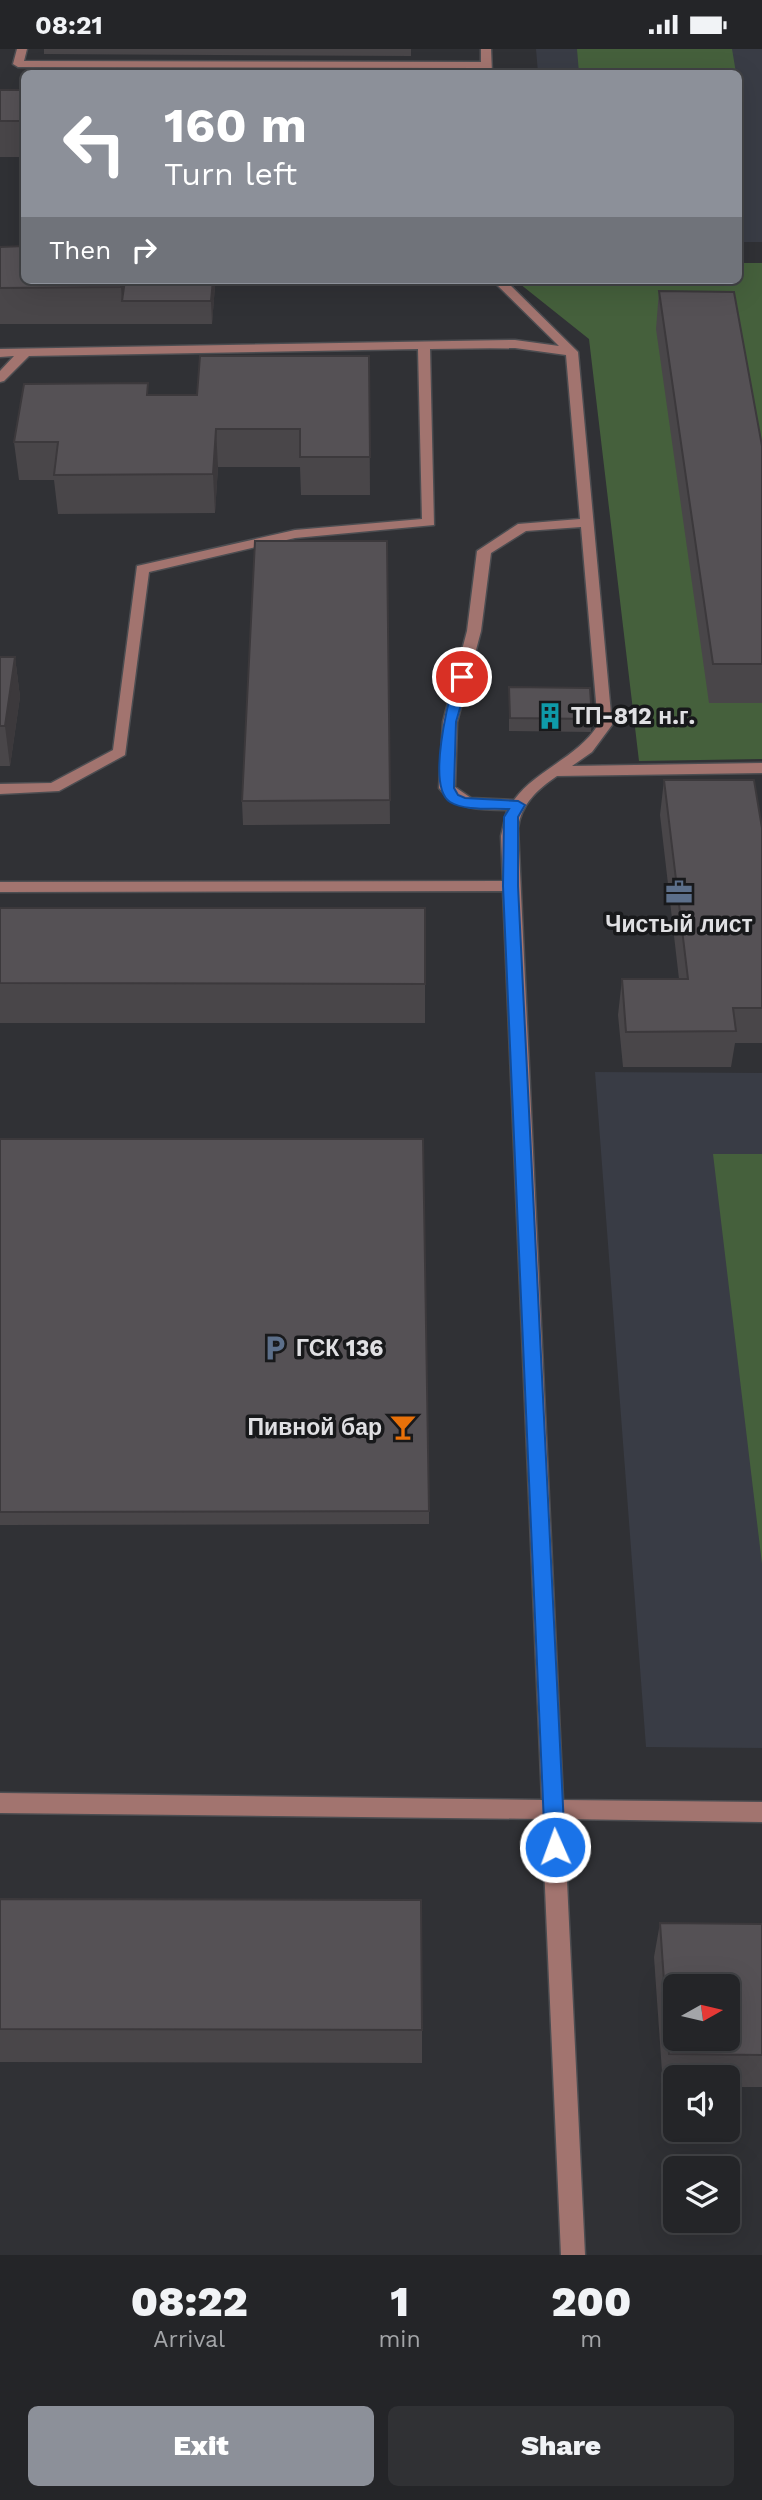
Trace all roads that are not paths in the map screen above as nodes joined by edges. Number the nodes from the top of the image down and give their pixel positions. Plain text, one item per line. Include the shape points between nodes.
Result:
1 (22, 49) edge
2 (486, 49) edge
3 (487, 69) edge
4 (502, 284) edge
5 (424, 345) junction
6 (572, 352) junction
7 (0, 353) edge
8 (25, 353) junction
9 (0, 378) edge
10 (589, 521) junction
11 (762, 768) edge
12 (552, 771) junction
13 (0, 789) edge
14 (518, 805) junction
15 (511, 886) junction
16 (0, 887) edge
17 (0, 1803) edge
18 (553, 1811) junction
19 (762, 1812) edge
20 (573, 2255) edge

1 - 3 lane via 18,64
2 - 3 lane
4 - 6 lane
5 - 6 lane via 515,344
5 - 8 lane
5 - 13 lane via 429,522 295,534 142,569 120,752 54,788
6 - 10 lane
7 - 8 lane
8 - 9 lane
10 - 12 lane via 605,725 598,739 579,756
10 - 14 lane via 523,527 484,551 474,631 450,722 447,788 453,798 464,802
11 - 12 lane
12 - 14 lane via 529,788
14 - 15 lane via 511,817
15 - 16 lane
15 - 18 lane
17 - 18 lane
18 - 19 lane
18 - 20 lane

